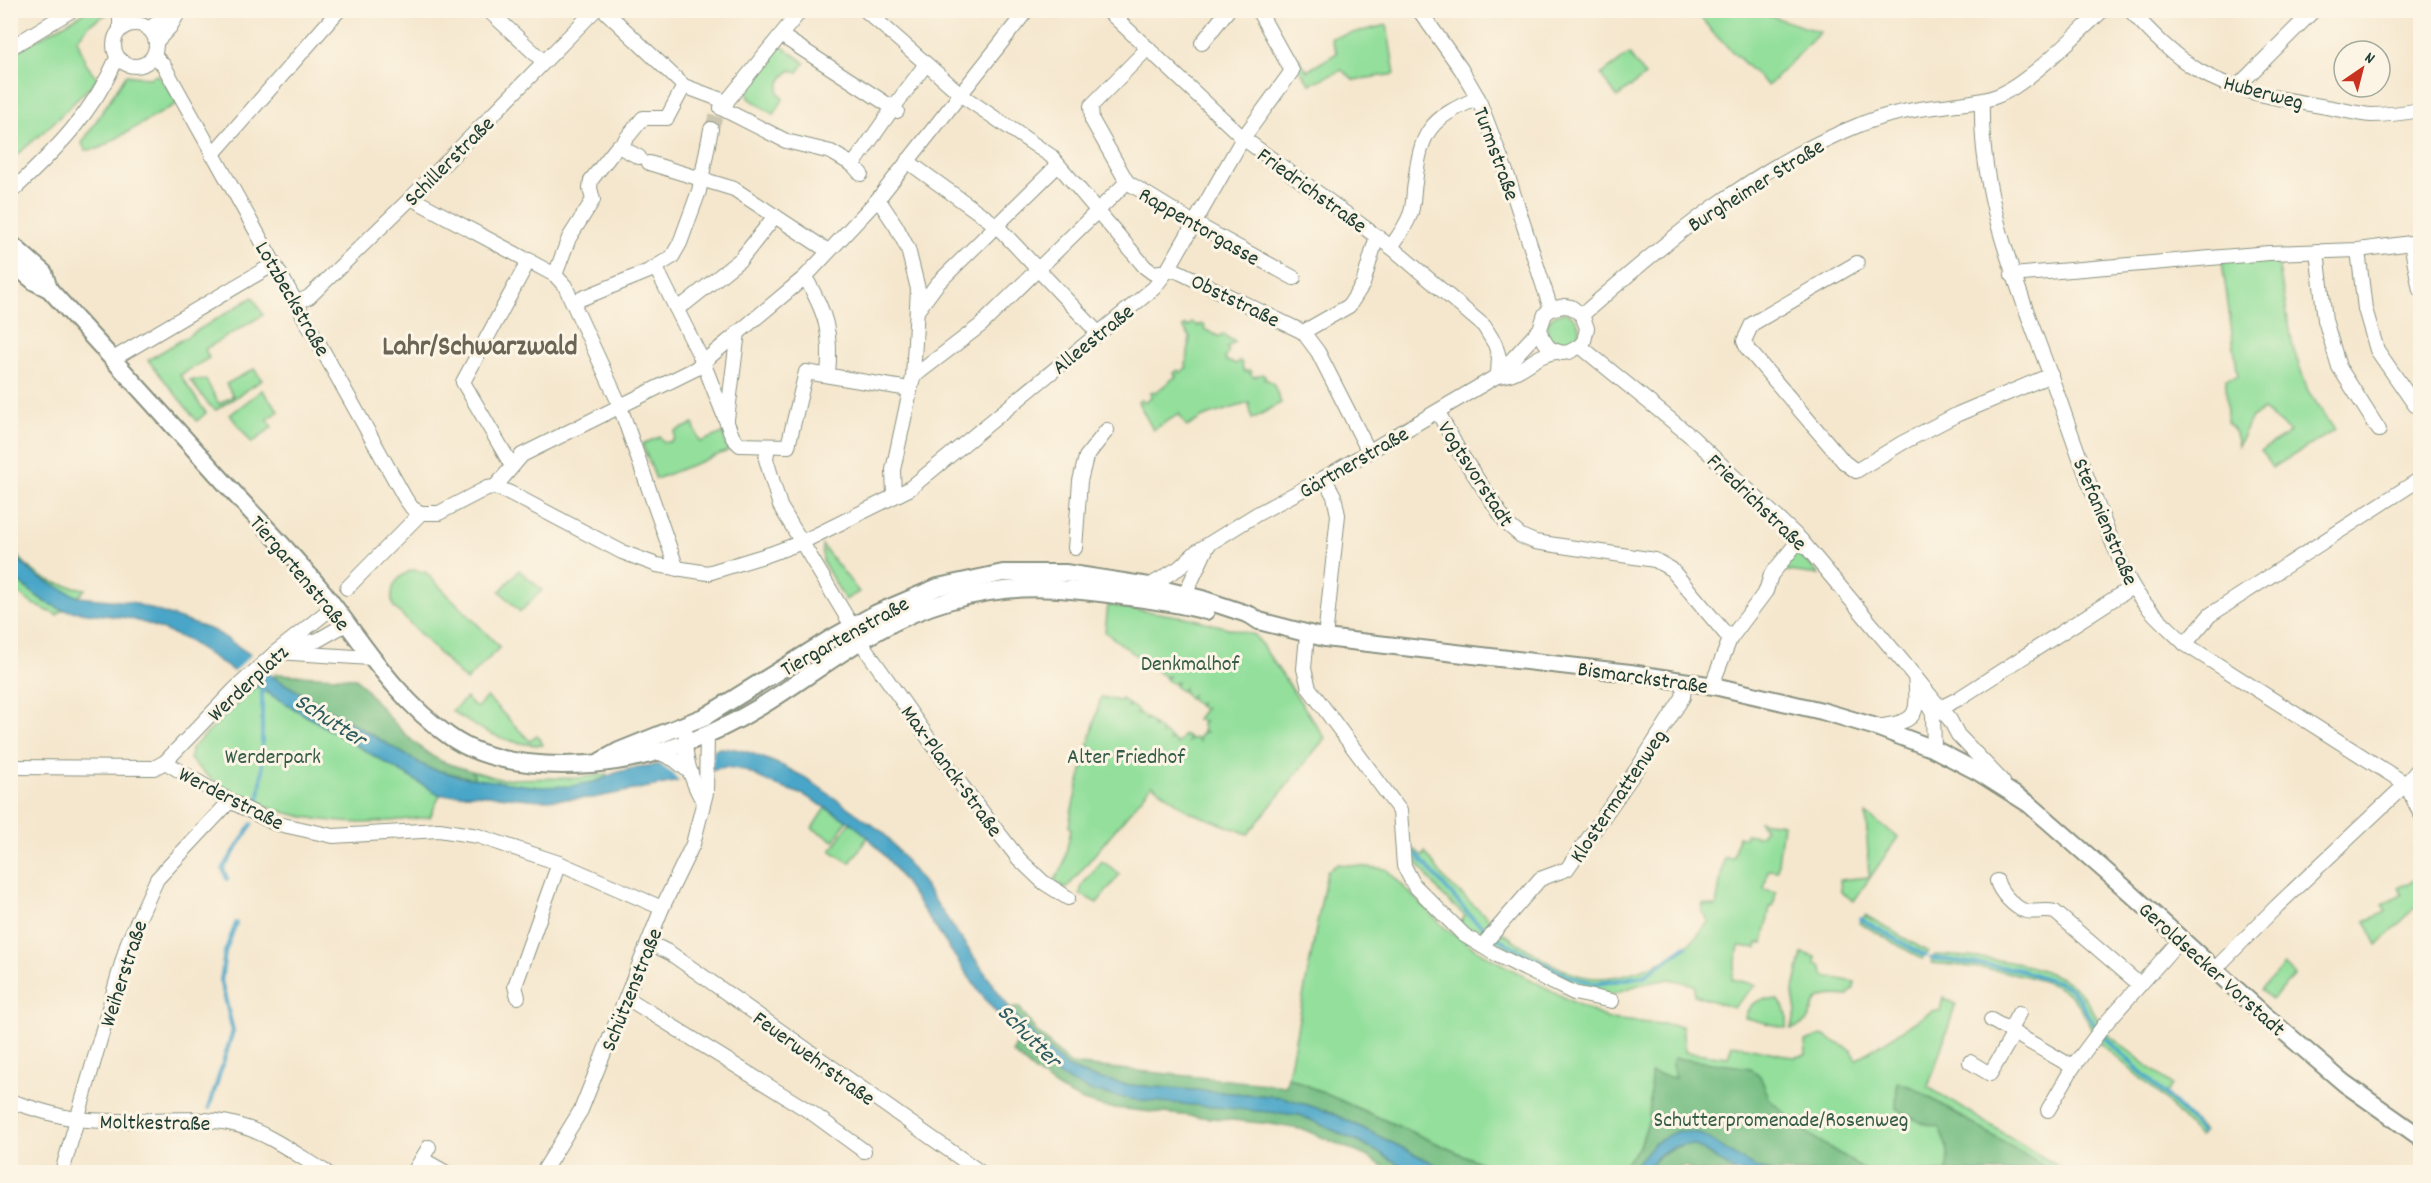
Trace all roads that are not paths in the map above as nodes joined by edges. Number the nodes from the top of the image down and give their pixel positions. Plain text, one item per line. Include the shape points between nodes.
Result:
1 (72, 10) edge
2 (120, 10) edge
3 (180, 10) edge
4 (339, 10) edge
5 (488, 10) edge
6 (595, 10) edge
7 (604, 10) edge
8 (801, 10) edge
9 (865, 10) edge
10 (1027, 10) edge
11 (1107, 10) edge
12 (1228, 10) edge
13 (1258, 10) edge
14 (1419, 10) edge
15 (2130, 10) edge
16 (2314, 10) edge
17 (2095, 13) edge
18 (138, 21) edge
19 (120, 29) junction
20 (782, 36) junction
21 (1202, 43) dead end
22 (10, 48) edge
23 (1148, 48) junction
24 (152, 53) junction
25 (543, 61) junction
26 (122, 62) junction
27 (926, 64) junction
28 (684, 86) junction
29 (2237, 87) junction
30 (960, 94) junction
31 (1478, 98) junction
32 (1982, 101) junction
33 (722, 108) junction
34 (895, 110) junction
35 (2421, 110) edge
36 (711, 129) tunnel mouth
37 (1243, 138) junction
38 (625, 140) dead end
39 (212, 155) junction
40 (907, 161) junction
41 (1057, 166) junction
42 (701, 180) junction
43 (1127, 182) junction
44 (10, 193) edge
45 (411, 198) junction
46 (878, 199) junction
47 (1097, 213) junction
48 (775, 216) junction
49 (1194, 223) junction
50 (996, 225) junction
51 (1377, 236) junction
52 (10, 243) edge
53 (1391, 247) junction
54 (2358, 250) junction
55 (828, 251) junction
56 (2317, 251) junction
57 (2417, 253) edge
58 (525, 258) junction
59 (10, 261) edge
60 (1857, 263) dead end
61 (274, 264) junction
62 (656, 268) junction
63 (1039, 269) junction
64 (1167, 271) junction
65 (555, 275) junction
66 (2012, 275) junction
67 (806, 277) junction
68 (1294, 278) dead end
69 (49, 289) junction
70 (2421, 290) edge
71 (573, 302) junction
72 (295, 303) junction
73 (676, 308) junction
74 (1551, 309) junction
75 (917, 312) junction
76 (1582, 315) junction
77 (1540, 328) junction
78 (738, 332) junction
79 (1303, 332) junction
80 (1099, 334) junction
81 (690, 335) junction
82 (713, 346) junction
83 (1580, 346) junction
84 (1556, 352) junction
85 (112, 358) junction
86 (703, 362) junction
87 (828, 375) junction
88 (2051, 375) junction
89 (1497, 376) junction
90 (911, 383) junction
91 (2415, 405) dead end
92 (620, 406) junction
93 (1438, 412) junction
94 (727, 422) junction
95 (1107, 430) dead end
96 (2379, 430) dead end
97 (768, 446) junction
98 (1369, 452) junction
99 (512, 466) junction
100 (1324, 478) junction
101 (2421, 479) edge
102 (495, 487) junction
103 (894, 496) junction
104 (421, 513) junction
105 (1800, 539) junction
106 (800, 543) junction
107 (1208, 545) junction
108 (1075, 548) dead end
109 (1179, 568) junction
110 (677, 569) junction
111 (1149, 586) junction
112 (2132, 587) junction
113 (347, 588) dead end
114 (1181, 597) junction
115 (333, 607) junction
116 (346, 624) junction
117 (856, 633) junction
118 (1306, 635) junction
119 (1325, 638) junction
120 (1731, 639) junction
121 (2185, 644) junction
122 (276, 652) junction
123 (371, 658) junction
124 (1915, 676) junction
125 (1685, 681) junction
126 (1714, 686) junction
127 (1940, 708) junction
128 (687, 723) junction
129 (1876, 727) junction
130 (707, 734) junction
131 (685, 743) junction
132 (1934, 749) junction
133 (658, 752) junction
134 (601, 761) junction
135 (165, 762) junction
136 (10, 767) edge
137 (2420, 769) edge
138 (691, 773) junction
139 (2406, 784) junction
140 (2012, 791) junction
141 (230, 801) junction
142 (703, 801) junction
143 (2421, 813) edge
144 (559, 863) junction
145 (1997, 881) dead end
146 (1068, 898) dead end
147 (662, 908) junction
148 (2180, 940) junction
149 (1485, 942) junction
150 (650, 944) junction
151 (2214, 970) junction
152 (2140, 985) junction
153 (518, 998) dead end
154 (627, 998) junction
155 (1612, 1001) dead end
156 (2019, 1013) dead end
157 (1991, 1020) dead end
158 (2012, 1032) junction
159 (1970, 1062) dead end
160 (2073, 1067) junction
161 (10, 1101) edge
162 (2048, 1110) dead end
163 (78, 1119) junction
164 (2421, 1137) edge
165 (864, 1151) dead end
166 (325, 1172) edge
167 (62, 1173) edge
168 (414, 1173) edge
169 (445, 1173) edge
170 (543, 1173) edge
171 (980, 1173) edge

1 - 22 street
2 - 19 street
3 - 18 street via 163,18
3 - 24 street
4 - 39 street
5 - 25 street
6 - 25 street, Schillerstraße
7 - 28 street
8 - 20 street
9 - 27 street, Obststraße
10 - 30 street
11 - 23 street, Friedrichstraße
12 - 21 street
13 - 37 street, Alleestraße via 1292,71
14 - 31 street, Turmstraße
15 - 29 street, Huberweg via 2179,57 2200,72
16 - 29 street
17 - 32 street, Burgheimer Straße via 2010,90
18 - 19 street
18 - 24 street, Lotzbeckstraße
19 - 26 street via 113,46
20 - 33 street
20 - 34 street
23 - 37 street, Friedrichstraße
23 - 43 street, Rappentorgasse via 1090,106 1092,120
24 - 26 street via 140,66
24 - 39 street, Lotzbeckstraße via 164,66
25 - 45 street, Schillerstraße
26 - 44 street via 52,153
27 - 30 street, Obststraße
27 - 34 street
28 - 33 street
28 - 38 street via 667,118 643,118
29 - 35 street, Huberweg via 2368,115
30 - 40 street
30 - 41 street, Obststraße via 1039,147
31 - 53 street via 1441,117 1425,137 1418,155 1411,214
31 - 74 street, Turmstraße
32 - 66 street, Stefanienstraße via 1981,125 1992,202
32 - 76 street, Burgheimer Straße via 1900,112 1860,124 1800,151 1700,216
33 - 34 street via 786,141 831,152 857,170
36 - 42 street
37 - 49 street, Alleestraße
37 - 51 street, Friedrichstraße
39 - 61 street, Lotzbeckstraße
40 - 46 street
40 - 50 street
41 - 47 street, Obststraße
41 - 50 street
42 - 48 street via 734,189
42 - 62 street via 680,243 672,257
42 - 65 street via 644,160 618,146 591,180 593,200 568,238
43 - 47 street
43 - 49 street, Rappentorgasse
45 - 58 street
45 - 72 street, Schillerstraße via 309,297
46 - 55 street
46 - 75 street via 910,255 918,289
47 - 63 street
47 - 64 street, Obststraße via 1145,267 1153,273
48 - 55 street
48 - 73 street via 741,259
49 - 64 street, Alleestraße
49 - 68 street, Rappentorgasse
50 - 63 street
50 - 75 street via 937,284
51 - 53 street, Friedrichstraße
51 - 79 street via 1363,284 1349,306
52 - 69 main road, Tiergartenstraße via 44,273
53 - 89 street, Friedrichstraße via 1484,326 1499,357
54 - 56 street
54 - 57 street via 2411,243
54 - 91 street via 2365,309 2378,350
55 - 67 street
56 - 66 street
56 - 96 street via 2325,320 2338,367
57 - 70 street
58 - 65 street
58 - 99 street via 463,382
59 - 69 main road, Tiergartenstraße
60 - 88 street via 1752,324 1744,341 1844,462 1856,471 1958,414
61 - 72 street, Lotzbeckstraße
61 - 85 street
62 - 71 street
62 - 73 street
63 - 80 street
63 - 90 street via 981,326
64 - 79 street, Obststraße via 1175,270
64 - 80 street, Alleestraße via 1154,288
65 - 71 street
66 - 88 street, Stefanienstraße
67 - 78 street
67 - 87 street via 826,317
69 - 85 main road, Tiergartenstraße
71 - 92 street
72 - 104 street, Lotzbeckstraße via 405,498
73 - 81 street
74 - 76 street via 1571,307
74 - 77 street
75 - 90 street
76 - 83 street via 1587,328
77 - 84 street via 1544,343
77 - 89 street, Gärtnerstraße
78 - 82 street
78 - 94 street
79 - 98 street, Obststraße via 1318,352
80 - 103 street, Alleestraße via 909,489
81 - 82 street
81 - 86 street
82 - 86 street
83 - 84 street via 1569,352
83 - 105 street, Friedrichstraße via 1692,438
84 - 89 street, Gärtnerstraße via 1546,353 1511,375
85 - 115 main road, Tiergartenstraße
86 - 92 street
86 - 94 street
87 - 90 street
87 - 97 street via 806,372 788,446
88 - 112 street, Stefanienstraße via 2101,517
89 - 93 street, Gärtnerstraße
90 - 103 street via 893,470
92 - 99 street via 522,455
92 - 110 street
93 - 98 street, Gärtnerstraße
93 - 120 street, Vogtsvorstadt via 1507,524 1521,536 1534,542 1655,560 1671,569
94 - 97 street via 736,443
95 - 108 street via 1086,457 1080,481
97 - 106 street, Max-Planck-Straße via 766,459 780,506
98 - 100 street, Gärtnerstraße
99 - 102 street
100 - 107 street, Gärtnerstraße
100 - 119 street via 1335,496 1338,515
101 - 121 street via 2210,615
102 - 104 street via 439,513
102 - 110 street via 622,552 657,566
103 - 106 street
104 - 113 street
105 - 120 street via 1771,575 1766,591
105 - 124 street, Friedrichstraße
106 - 110 street via 708,573
106 - 117 street, Max-Planck-Straße
107 - 109 street, Gärtnerstraße
107 - 114 street
109 - 111 street, Gärtnerstraße
109 - 114 street
111 - 114 main road, Tiergartenstraße
111 - 117 main road, Tiergartenstraße via 1065,573 1003,573 939,588 877,613
112 - 121 street, Stefanienstraße
112 - 127 street
114 - 117 main road, Tiergartenstraße via 1053,587 1011,588 945,602
114 - 118 main road, Bismarckstraße
115 - 116 main road, Tiergartenstraße
115 - 122 street, Werderplatz
116 - 122 street via 318,640
116 - 123 main road, Tiergartenstraße
117 - 128 main road, Tiergartenstraße
117 - 130 main road, Tiergartenstraße via 761,706
117 - 146 street, Max-Planck-Straße via 962,786 1019,860
118 - 119 main road, Bismarckstraße
118 - 149 street via 1304,669 1309,688 1400,811 1404,866 1414,885 1464,935
119 - 125 main road, Bismarckstraße
120 - 126 street
121 - 139 street, Stefanienstraße
122 - 123 street
122 - 135 street, Werderplatz
123 - 134 main road, Tiergartenstraße via 414,708 451,738 485,754 544,765
124 - 127 street, Friedrichstraße
124 - 129 street via 1918,705 1911,717 1902,723
124 - 132 street, Friedrichstraße via 1933,714
125 - 126 main road, Bismarckstraße
125 - 149 street, Klostermattenweg via 1683,697 1567,869 1540,879
126 - 129 main road, Bismarckstraße
127 - 132 street via 1942,726
127 - 140 street, Friedrichstraße via 1964,742
128 - 131 street
128 - 134 main road, Tiergartenstraße
129 - 132 main road, Bismarckstraße
130 - 131 main road, Tiergartenstraße
130 - 142 street, Schützenstraße
131 - 133 main road, Tiergartenstraße
131 - 138 street
132 - 140 main road, Bismarckstraße
133 - 134 main road, Tiergartenstraße
133 - 138 street
135 - 136 street, Werderstraße via 147,769
135 - 141 street, Werderstraße
137 - 139 street
138 - 142 street
139 - 143 street
139 - 151 street
140 - 148 main road, Geroldsecker Vorstadt
141 - 144 street, Werderstraße via 274,823 333,836 439,830 478,836
141 - 163 street, Weiherstraße via 157,879 128,942
142 - 147 street, Schützenstraße via 693,844
144 - 147 street, Werderstraße
144 - 153 street via 515,986
145 - 152 street via 1998,888 2019,908 2055,912
147 - 150 street, Schützenstraße
148 - 151 main road, Geroldsecker Vorstadt
148 - 152 street
149 - 155 street via 1527,971 1574,993
150 - 154 street, Schützenstraße
150 - 171 street, Feuerwehrstraße via 670,953
151 - 164 main road, Geroldsecker Vorstadt via 2344,1083
152 - 160 street
154 - 165 street via 812,1113
154 - 170 street, Schützenstraße via 581,1110
156 - 158 street
157 - 158 street
158 - 159 street via 1990,1074
158 - 160 street
160 - 162 street
161 - 163 street, Moltkestraße
163 - 166 street, Moltkestraße via 203,1119 238,1125 257,1131
163 - 167 street, Weiherstraße
168 - 169 street via 426,1153

